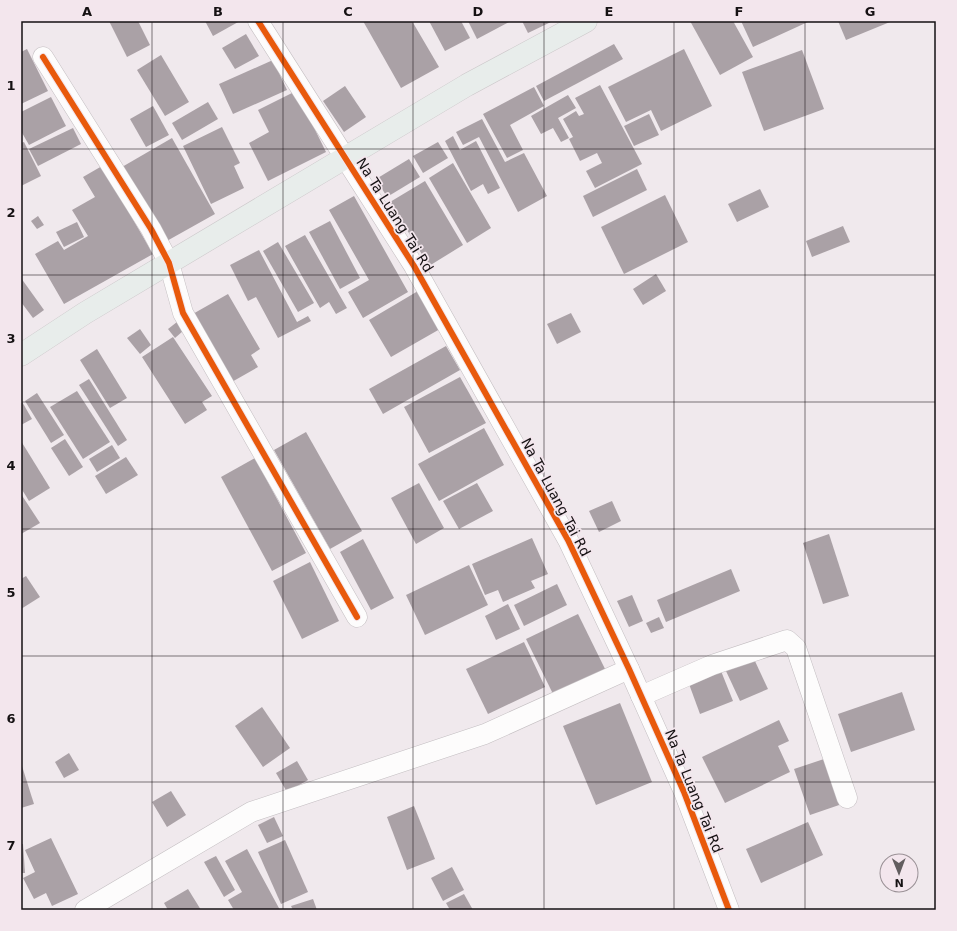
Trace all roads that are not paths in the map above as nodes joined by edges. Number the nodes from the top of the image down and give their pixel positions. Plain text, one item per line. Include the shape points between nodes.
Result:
1 (258, 21) edge
2 (586, 21) edge
3 (44, 57) dead end
4 (344, 158) junction
5 (169, 263) junction
6 (21, 355) edge
7 (357, 617) dead end
8 (629, 669) junction
9 (641, 696) junction
10 (847, 798) dead end
11 (85, 910) edge
12 (729, 910) edge

1 - 4 street, Na Ta Luang Tai Rd
2 - 4 main road via 467,86
3 - 5 street via 152,229
4 - 5 main road
4 - 8 street, Na Ta Luang Tai Rd via 414,266 568,540
5 - 6 main road
5 - 7 street via 183,313
8 - 9 street, Na Ta Luang Tai Rd
8 - 11 street via 485,734 251,812
9 - 10 street via 712,665 787,640 796,648
9 - 12 street, Na Ta Luang Tai Rd via 684,792

